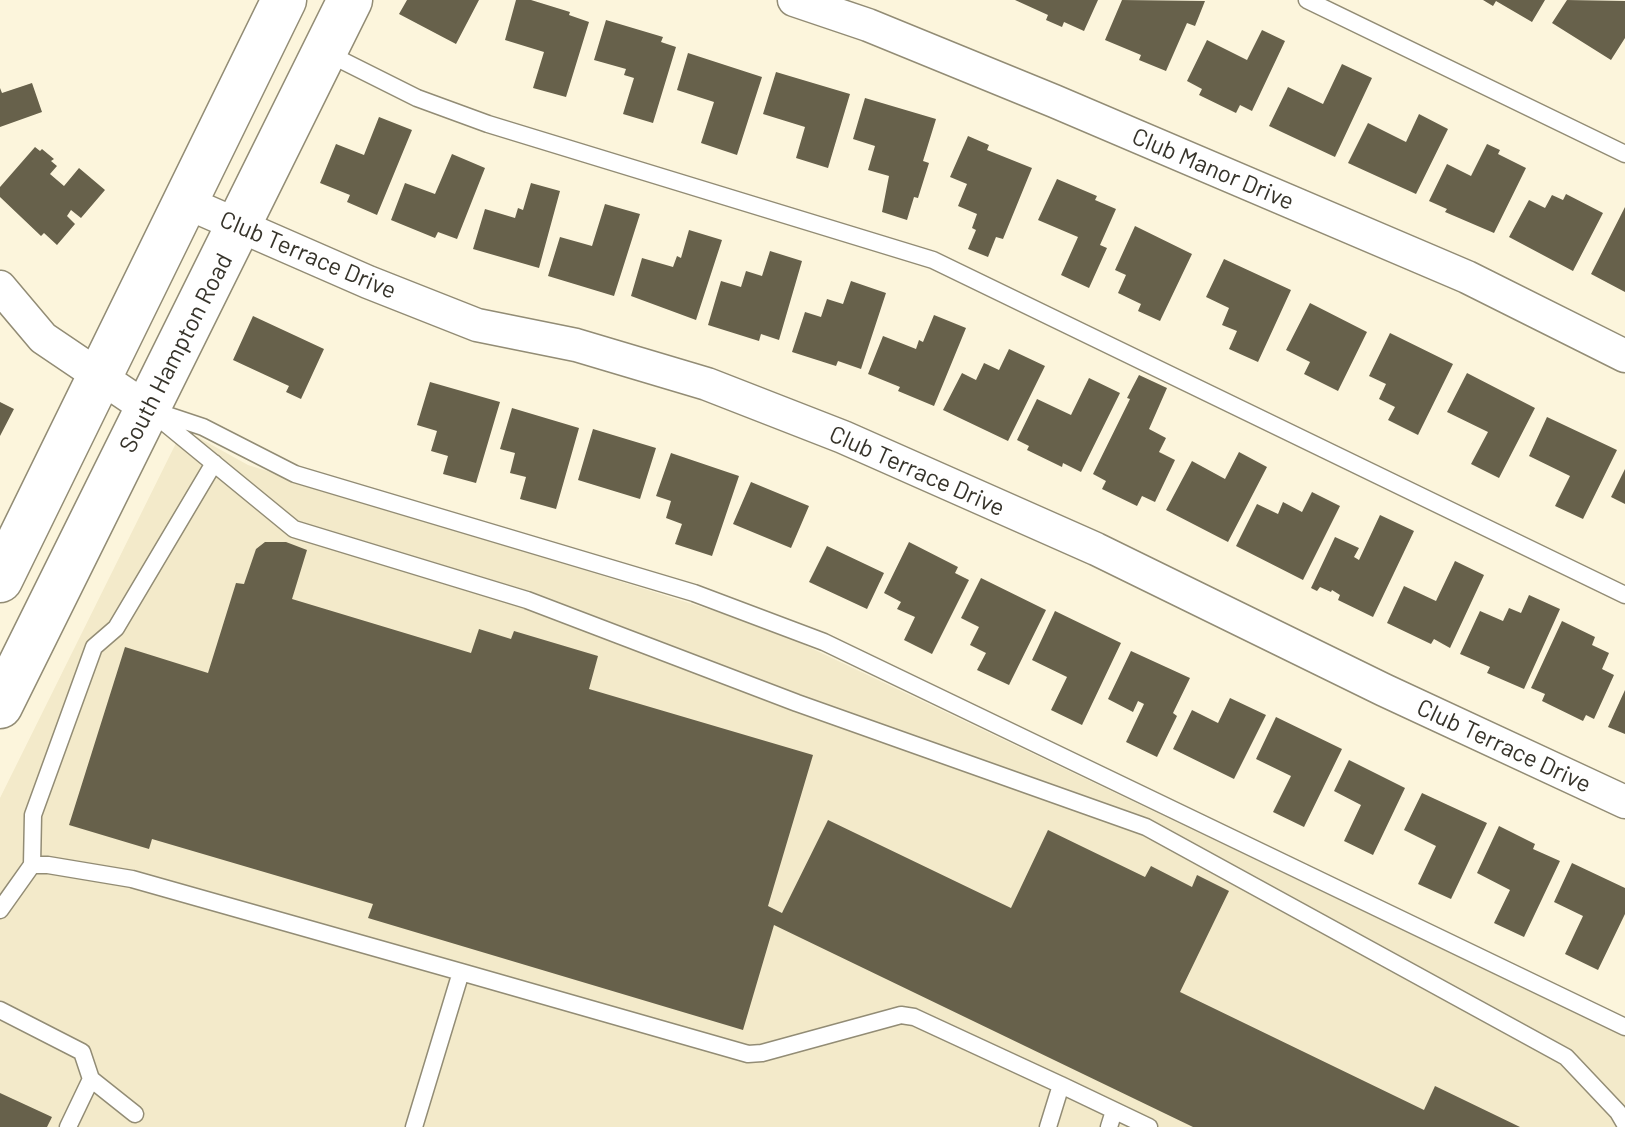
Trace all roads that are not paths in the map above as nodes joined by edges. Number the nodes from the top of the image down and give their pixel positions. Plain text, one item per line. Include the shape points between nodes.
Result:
1 (284, 0) edge
2 (350, 0) edge
3 (794, 0) edge
4 (1307, 0) edge
5 (325, 51) junction
6 (1625, 154) edge
7 (185, 202) junction
8 (240, 226) junction
9 (0, 287) edge
10 (1625, 356) edge
11 (100, 376) junction
12 (148, 409) junction
13 (214, 463) junction
14 (0, 580) edge
15 (1625, 595) edge
16 (0, 706) edge
17 (1625, 802) edge
18 (32, 865) junction
19 (0, 910) edge
20 (461, 972) junction
21 (0, 1010) edge
22 (1625, 1027) edge
23 (91, 1079) junction
24 (1061, 1085) junction
25 (135, 1114) dead end
26 (1112, 1119) edge
27 (1625, 1124) edge
28 (68, 1127) edge
29 (414, 1127) edge
30 (1048, 1127) edge
31 (1149, 1127) edge

1 - 7 main road
2 - 5 main road, South Hampton Road
3 - 10 street, Club Manor Drive via 1054,101 1467,277
4 - 6 lane
5 - 8 main road, South Hampton Road
5 - 15 lane via 417,98 488,124 933,260
7 - 8 street, Club Terrace Drive
7 - 11 main road
8 - 12 main road, South Hampton Road
8 - 17 street, Club Terrace Drive via 477,325 576,345 707,384 843,437 1096,549
9 - 11 street via 43,338
11 - 12 street
11 - 14 main road
12 - 13 lane
12 - 16 main road, South Hampton Road
12 - 22 lane via 203,427 295,474 694,593 824,642
13 - 18 lane via 116,628 94,647 33,815
13 - 27 lane via 294,529 527,600 1146,827 1566,1057
18 - 19 lane
18 - 20 lane via 132,879
20 - 24 lane via 748,1054 901,1015 914,1017
20 - 29 lane
21 - 23 lane via 82,1052
23 - 25 lane
23 - 28 lane
24 - 26 lane
24 - 30 lane
26 - 31 lane

